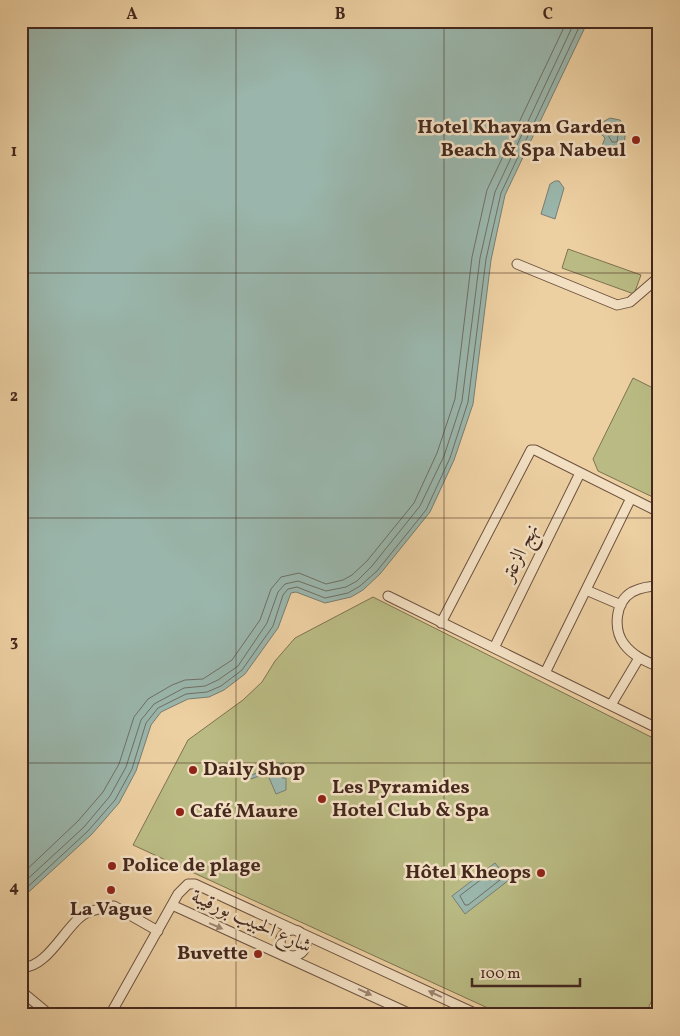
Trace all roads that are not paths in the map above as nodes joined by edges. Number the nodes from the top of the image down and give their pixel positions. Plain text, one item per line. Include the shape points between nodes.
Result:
1 (517, 264) dead end
2 (659, 278) edge
3 (580, 473) junction
4 (631, 498) junction
5 (659, 512) edge
6 (659, 586) edge
7 (586, 590) junction
8 (388, 596) dead end
9 (621, 606) junction
10 (441, 623) junction
11 (494, 648) junction
12 (639, 658) junction
13 (659, 667) edge
14 (545, 673) junction
15 (611, 706) junction
16 (659, 729) edge
17 (172, 905) junction
18 (158, 931) junction
19 (298, 931) junction
20 (287, 956) junction
21 (23, 969) edge
22 (21, 991) edge
23 (659, 1003) edge
24 (50, 1015) edge
25 (110, 1015) edge
26 (413, 1015) edge
27 (479, 1015) edge
28 (653, 1015) edge

1 - 2 street via 617,305 630,302
3 - 4 street
3 - 10 street, نهج الزعتر via 531,450
3 - 11 street, نهج الزعتر
4 - 5 street
4 - 7 street
6 - 9 street via 631,593
7 - 9 street
7 - 14 street
8 - 10 street
9 - 12 street via 616,624 618,634
10 - 11 street
11 - 14 street
12 - 13 street
12 - 15 street
14 - 15 street
15 - 16 street
17 - 18 street
17 - 19 street, شارع الحبيب بورقيبة via 184,887 195,884
17 -> 20 street, شارع الحبيب بورقيبة
18 - 21 street via 114,906 94,910 76,921 36,964
18 - 25 street
19 - 20 street via 288,931 280,938 280,948
19 - 20 street via 305,939 305,949 297,956
27 -> 19 street, شارع الحبيب بورقيبة
20 -> 26 street, شارع الحبيب بورقيبة
22 - 24 street
23 - 28 street

